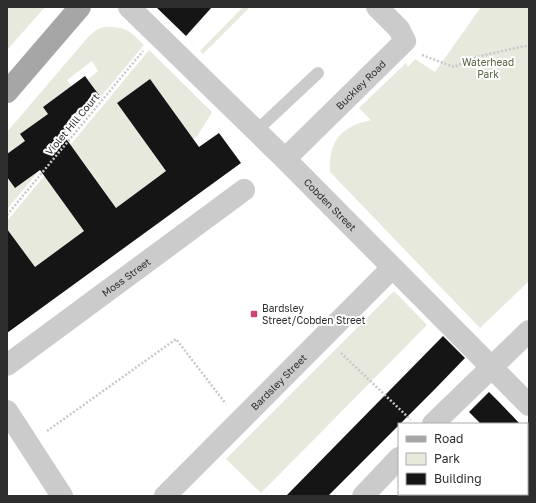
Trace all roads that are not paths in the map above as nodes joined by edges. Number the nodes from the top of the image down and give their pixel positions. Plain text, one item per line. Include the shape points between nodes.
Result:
1 (80, 7) edge
2 (129, 7) edge
3 (377, 7) edge
4 (318, 73) dead end
5 (7, 92) edge
6 (256, 131) junction
7 (285, 159) junction
8 (244, 190) dead end
9 (392, 268) junction
10 (529, 331) edge
11 (7, 365) edge
12 (492, 368) junction
13 (529, 405) edge
14 (7, 411) edge
15 (434, 423) edge
16 (398, 459) edge
17 (62, 496) edge
18 (164, 496) edge
19 (363, 496) edge

1 - 5 main road
2 - 6 street, Cobden Street
3 - 7 street, Buckley Road via 399,29 405,41
4 - 6 lane
6 - 7 street, Cobden Street
7 - 9 street, Cobden Street
8 - 11 street, Moss Street
9 - 12 street, Cobden Street
9 - 18 street, Bardsley Street
10 - 12 street
12 - 13 street, Cobden Street
12 - 15 street
14 - 17 street
16 - 19 street

